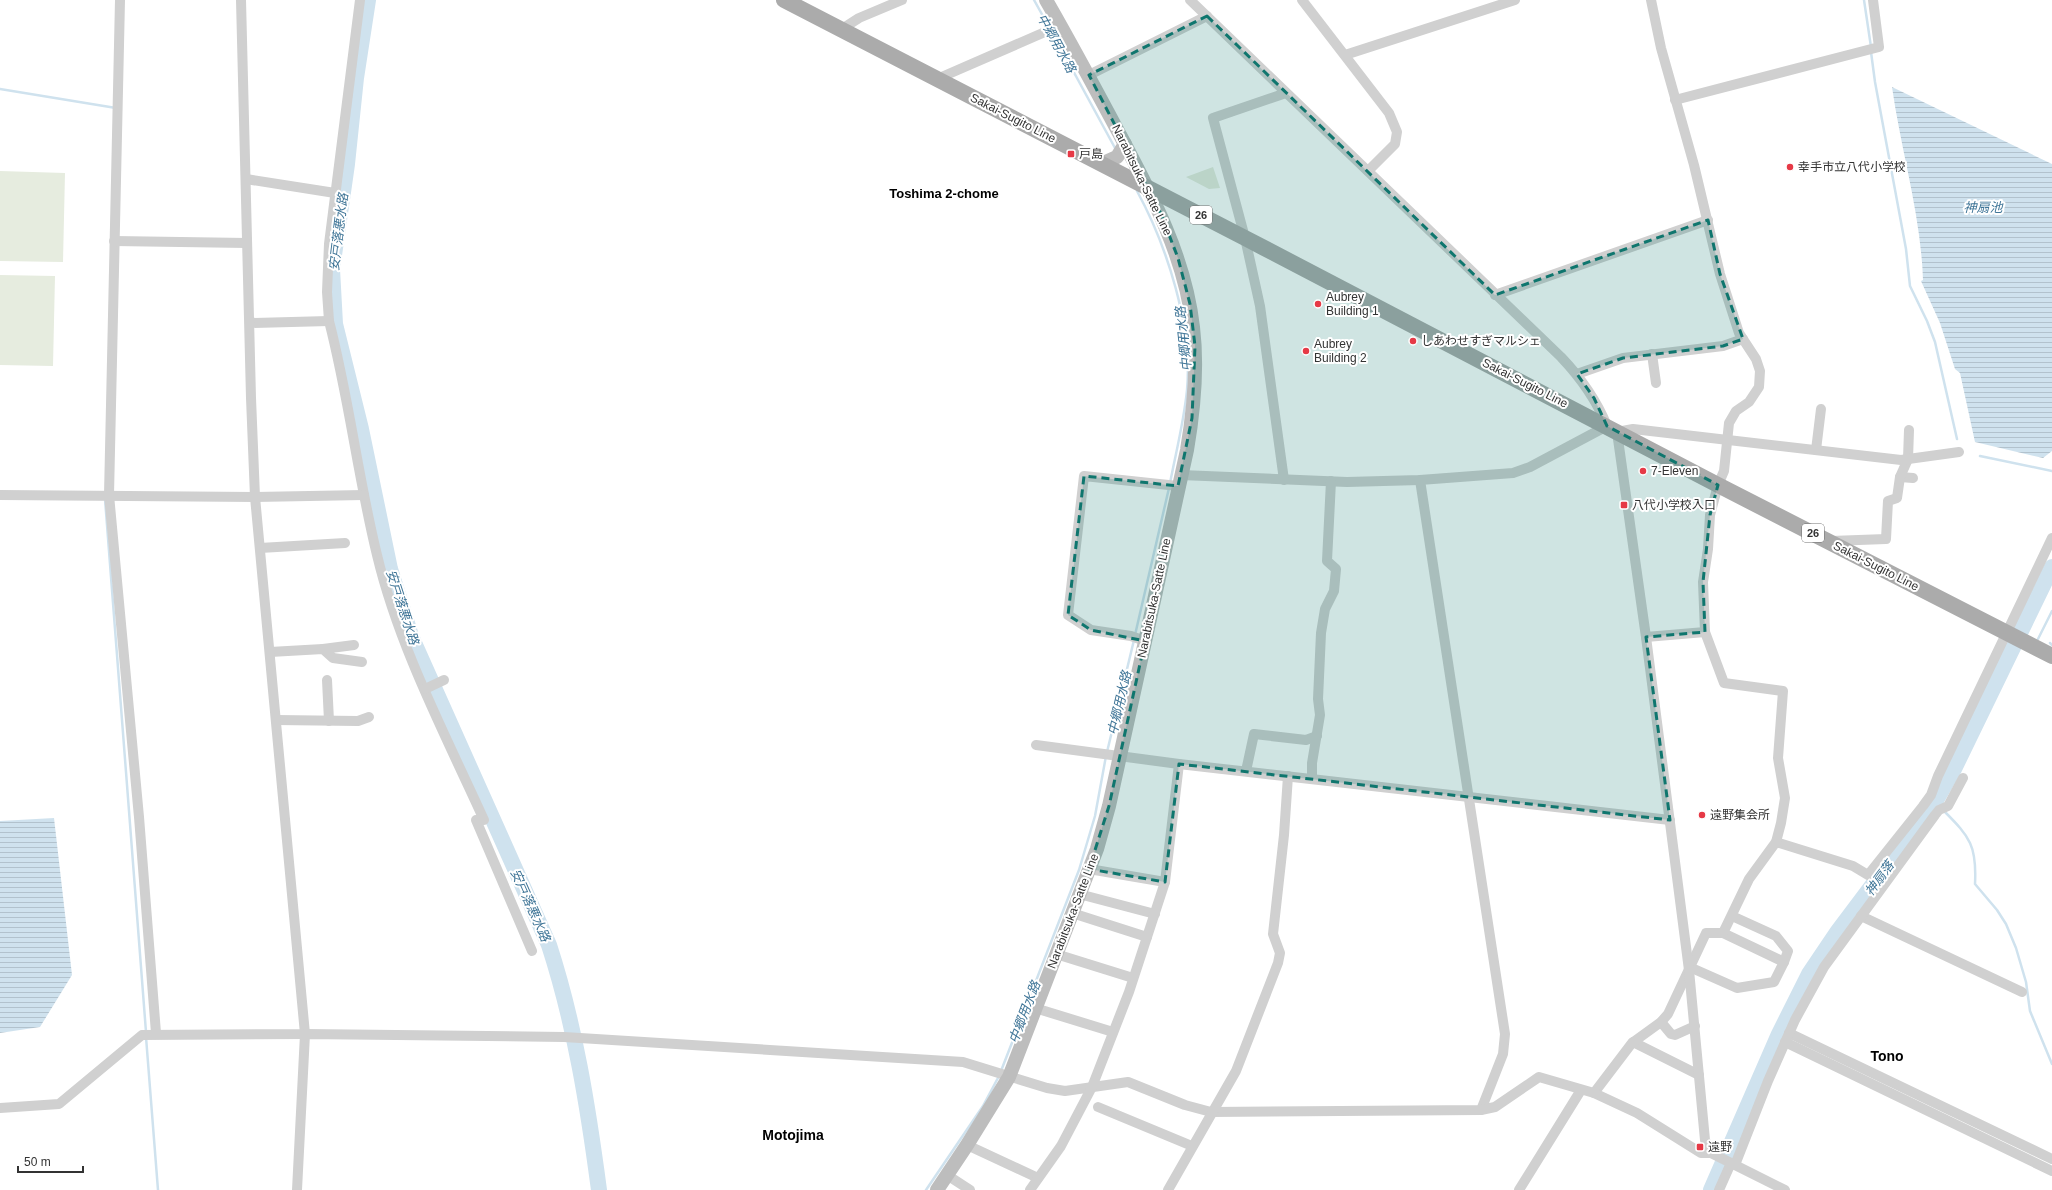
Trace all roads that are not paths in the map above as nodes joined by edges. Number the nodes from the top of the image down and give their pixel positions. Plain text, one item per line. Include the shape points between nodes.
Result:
1 (120, 0) edge
2 (242, 0) edge
3 (360, 0) edge
4 (784, 0) edge
5 (902, 0) edge
6 (1046, 0) edge
7 (1190, 0) edge
8 (1302, 0) edge
9 (1515, 0) edge
10 (1651, 0) edge
11 (1873, 0) edge
12 (1207, 16) junction
13 (1061, 25) junction
14 (842, 29) junction
15 (1345, 56) junction
16 (1088, 75) junction
17 (937, 79) junction
18 (1286, 93) junction
19 (1675, 100) junction
20 (1125, 144) junction
21 (1101, 164) junction
22 (1368, 172) junction
23 (246, 179) junction
24 (1148, 188) junction
25 (335, 193) junction
26 (1708, 220) junction
27 (1245, 238) junction
28 (114, 241) junction
29 (247, 243) junction
30 (1495, 295) junction
31 (329, 321) junction
32 (250, 323) junction
33 (1743, 339) junction
34 (1652, 354) junction
35 (1577, 374) junction
36 (1656, 383) dead end
37 (1821, 409) dead end
38 (1612, 429) junction
39 (1909, 430) dead end
40 (1728, 440) junction
41 (1816, 450) junction
42 (1959, 452) dead end
43 (1908, 459) junction
44 (1900, 477) junction
45 (1914, 478) dead end
46 (1284, 480) junction
47 (1420, 480) junction
48 (1180, 481) junction
49 (1331, 481) junction
50 (1718, 485) junction
51 (0, 495) edge
52 (109, 495) junction
53 (364, 495) junction
54 (255, 496) junction
55 (2052, 538) edge
56 (1829, 541) junction
57 (345, 543) dead end
58 (260, 548) junction
59 (1705, 632) junction
60 (2008, 634) junction
61 (1646, 637) junction
62 (1145, 641) junction
63 (354, 645) dead end
64 (323, 649) junction
65 (270, 652) junction
66 (2052, 656) edge
67 (362, 662) dead end
68 (327, 680) dead end
69 (444, 680) dead end
70 (425, 689) junction
71 (369, 716) dead end
72 (276, 720) junction
73 (329, 721) junction
74 (1317, 736) junction
75 (1036, 745) dead end
76 (1120, 757) junction
77 (1179, 764) junction
78 (1246, 770) junction
79 (1288, 776) junction
80 (1312, 778) junction
81 (1964, 778) dead end
82 (1468, 796) junction
83 (1923, 806) junction
84 (1935, 816) junction
85 (1670, 820) junction
86 (1776, 842) junction
87 (1089, 869) junction
88 (1165, 882) junction
89 (1079, 894) junction
90 (1072, 913) junction
91 (1155, 914) junction
92 (1732, 916) junction
93 (1861, 916) junction
94 (1723, 933) junction
95 (1147, 937) junction
96 (532, 951) dead end
97 (1056, 954) junction
98 (1784, 962) junction
99 (1689, 970) junction
100 (1133, 978) junction
101 (2022, 992) dead end
102 (1035, 1008) junction
103 (1661, 1022) junction
104 (1695, 1026) junction
105 (1113, 1032) junction
106 (156, 1034) junction
107 (305, 1034) junction
108 (1787, 1038) junction
109 (1633, 1042) junction
110 (1699, 1075) junction
111 (1009, 1077) junction
112 (1092, 1087) junction
113 (1581, 1090) junction
114 (1594, 1093) junction
115 (1098, 1107) dead end
116 (0, 1108) edge
117 (1481, 1110) junction
118 (1211, 1112) junction
119 (967, 1145) junction
120 (1192, 1146) junction
121 (1711, 1153) junction
122 (2052, 1159) edge
123 (1733, 1164) junction
124 (2052, 1171) edge
125 (947, 1175) junction
126 (1038, 1178) junction
127 (298, 1190) edge
128 (937, 1190) edge
129 (970, 1190) edge
130 (1030, 1190) edge
131 (1168, 1190) edge
132 (1519, 1190) edge
133 (1719, 1190) edge
134 (1785, 1190) edge

1 - 28 street
2 - 23 street
3 - 25 street
4 - 14 main road, Sakai-Sugito Line / 26
5 - 14 street via 859,18
6 - 13 main road, Narabitsuka-Satte Line
7 - 12 street
8 - 15 street
9 - 15 street
10 - 19 street
11 - 19 street via 1879,47
12 - 16 street
12 - 18 street
13 - 16 main road, Narabitsuka-Satte Line
13 - 17 street
14 - 17 main road, Sakai-Sugito Line / 26
15 - 22 street via 1389,113 1397,132 1395,144
16 - 20 main road, Narabitsuka-Satte Line
17 - 21 main road, Sakai-Sugito Line / 26
18 - 22 street
18 - 27 street via 1213,118
19 - 26 street
20 - 21 main road via 1117,157
20 - 24 main road, Narabitsuka-Satte Line
21 - 24 main road, Sakai-Sugito Line / 26
22 - 30 street
23 - 25 street
23 - 29 street
24 - 27 main road, Sakai-Sugito Line / 26
24 - 48 main road, Narabitsuka-Satte Line via 1176,252 1193,326 1196,367 1192,418
25 - 31 street via 329,244
26 - 30 street
26 - 33 street via 1720,274
27 - 38 main road, Sakai-Sugito Line / 26
27 - 46 street via 1260,306
28 - 29 street
28 - 52 street
29 - 32 street
30 - 35 street
31 - 32 street
31 - 53 street
32 - 54 street
33 - 34 street via 1723,346
33 - 40 street via 1756,359 1760,382 1749,402 1729,422
34 - 35 street via 1623,358
34 - 36 street
35 - 38 street
37 - 41 street
38 - 40 street via 1634,429
38 - 47 street via 1513,473
38 - 50 main road, Sakai-Sugito Line / 26
38 - 61 street
39 - 43 street
40 - 41 street
40 - 50 street via 1724,471
41 - 43 street
42 - 43 street
43 - 44 street
44 - 45 street
44 - 56 street via 1896,498 1888,502 1886,539
46 - 48 street
46 - 49 street
47 - 49 street
47 - 82 street
48 - 62 main road, Narabitsuka-Satte Line
48 - 62 street via 1084,476 1068,615 1091,630 1131,636
49 - 74 street via 1327,561 1336,569 1336,580 1334,591 1325,609 1321,633 1318,699 1320,715
50 - 56 main road, Sakai-Sugito Line / 26
50 - 59 street via 1710,515 1703,582
51 - 52 street
52 - 54 street
52 - 106 street
53 - 54 street
53 - 70 street via 376,554 390,603
54 - 58 street
55 - 60 street
56 - 60 main road, Sakai-Sugito Line / 26
57 - 58 street
58 - 65 street
59 - 61 street
59 - 86 street via 1724,683 1783,691 1778,758 1785,798
60 - 66 main road, Sakai-Sugito Line / 26
60 - 83 street via 1931,795
61 - 85 street
62 - 76 main road, Narabitsuka-Satte Line
63 - 64 street
64 - 65 street
64 - 67 street via 333,658
65 - 72 street
68 - 73 street
69 - 70 street
70 - 96 street via 484,820 476,820
71 - 73 street via 358,721
72 - 73 street
72 - 107 street
74 - 78 street via 1306,740 1254,734
74 - 80 street
75 - 76 street
76 - 77 street
76 - 87 main road, Narabitsuka-Satte Line via 1109,806
77 - 78 street
77 - 88 street
78 - 79 street
79 - 80 street
79 - 118 street via 1273,934 1280,953 1278,963 1236,1071
80 - 82 street
81 - 84 street via 1948,806 1939,810
82 - 85 street
82 - 117 street via 1505,1034 1503,1054
83 - 84 street
83 - 86 street via 1868,876 1853,866
84 - 93 street
85 - 99 street
86 - 92 street via 1749,879
87 - 88 street
87 - 89 main road, Narabitsuka-Satte Line
88 - 91 street
89 - 90 main road, Narabitsuka-Satte Line
89 - 91 street
90 - 95 street
90 - 97 main road, Narabitsuka-Satte Line
91 - 95 street
92 - 94 street
92 - 98 street via 1776,936 1788,951
93 - 101 street
93 - 108 street via 1824,967
94 - 98 street
94 - 99 street via 1706,933
95 - 100 street
97 - 100 street
97 - 102 main road, Narabitsuka-Satte Line
98 - 99 street via 1774,982 1743,988 1737,988 1694,969
99 - 103 street via 1672,1007
99 - 104 street
100 - 105 street
102 - 105 street
102 - 111 main road, Narabitsuka-Satte Line
103 - 104 street via 1675,1035
103 - 109 street
104 - 110 street
105 - 112 street
106 - 107 street
106 - 116 street via 142,1035 59,1104
107 - 111 street via 564,1037 963,1062
107 - 127 street
108 - 122 street
108 - 123 street
108 - 124 street
109 - 110 street
109 - 114 street
110 - 121 street via 1704,1131
111 - 112 street via 1065,1091
111 - 119 main road, Narabitsuka-Satte Line
112 - 118 street via 1128,1082 1185,1105
112 - 126 street via 1061,1146
113 - 114 street
113 - 117 street via 1539,1076 1495,1107
113 - 132 street
114 - 121 street via 1636,1113 1701,1153
115 - 120 street
117 - 118 street
118 - 120 street
119 - 125 main road, Narabitsuka-Satte Line
119 - 126 street
120 - 131 street
121 - 123 street
123 - 133 street
123 - 134 street
125 - 128 main road, Narabitsuka-Satte Line
125 - 129 street
126 - 130 street

